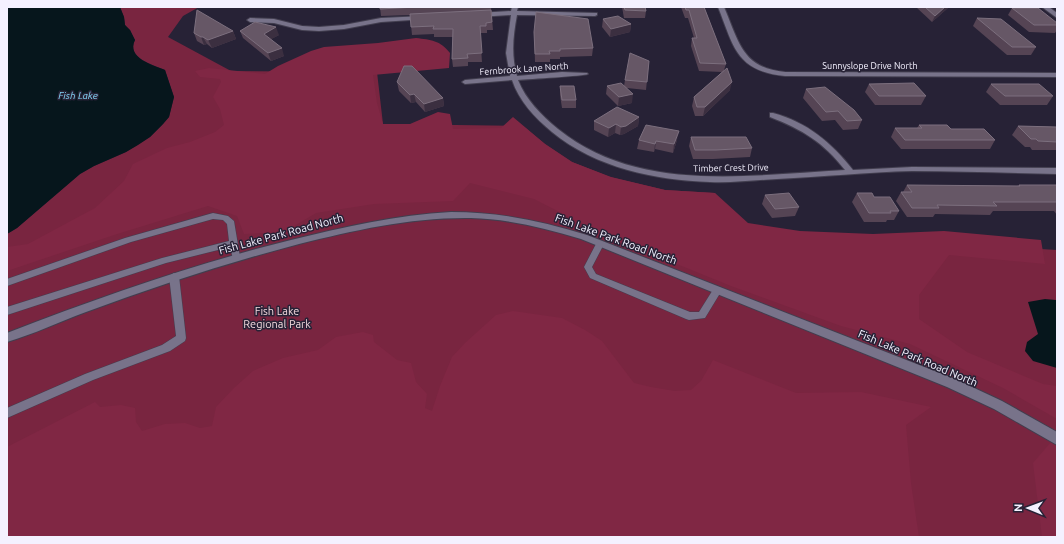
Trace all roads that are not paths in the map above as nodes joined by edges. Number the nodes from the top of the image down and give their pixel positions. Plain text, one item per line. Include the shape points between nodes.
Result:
1 (720, 7) edge
2 (1045, 7) edge
3 (514, 10) edge
4 (596, 14) dead end
5 (468, 15) edge
6 (1057, 16) edge
7 (429, 17) edge
8 (250, 20) dead end
9 (585, 74) dead end
10 (1057, 75) edge
11 (514, 78) junction
12 (464, 82) dead end
13 (774, 115) dead end
14 (850, 171) junction
15 (1057, 171) edge
16 (234, 243) junction
17 (600, 244) junction
18 (236, 257) junction
19 (174, 276) junction
20 (7, 283) edge
21 (717, 290) junction
22 (7, 311) edge
23 (7, 338) edge
24 (7, 413) edge
25 (1057, 439) edge

1 - 10 street, Sunnyslope Drive North via 745,59 754,66 771,72
2 - 6 street
3 - 4 street
3 - 5 street
3 - 11 street, Timber Crest Drive via 509,56
7 - 8 street via 381,20 320,29 302,28 274,21
9 - 11 street, Fernbrook Lane North
11 - 12 street, Fernbrook Lane North
11 - 14 street, Timber Crest Drive via 526,103 560,136 614,164 683,178 712,180
13 - 14 street via 810,131 825,142
14 - 15 street, Timber Crest Drive
16 - 18 lane
16 - 20 lane via 231,223 226,218 213,216 128,240
16 - 22 lane via 166,260
17 - 18 street, Fish Lake Park Road North via 553,227 504,217 441,215 371,224
17 - 21 street, Fish Lake Park Road North
17 - 21 lane via 588,268 593,276 689,316 702,315
18 - 19 street, Fish Lake Park Road North
19 - 23 street, Fish Lake Park Road North
19 - 24 lane via 181,338 166,348 89,376
21 - 25 street, Fish Lake Park Road North via 951,382 998,405

